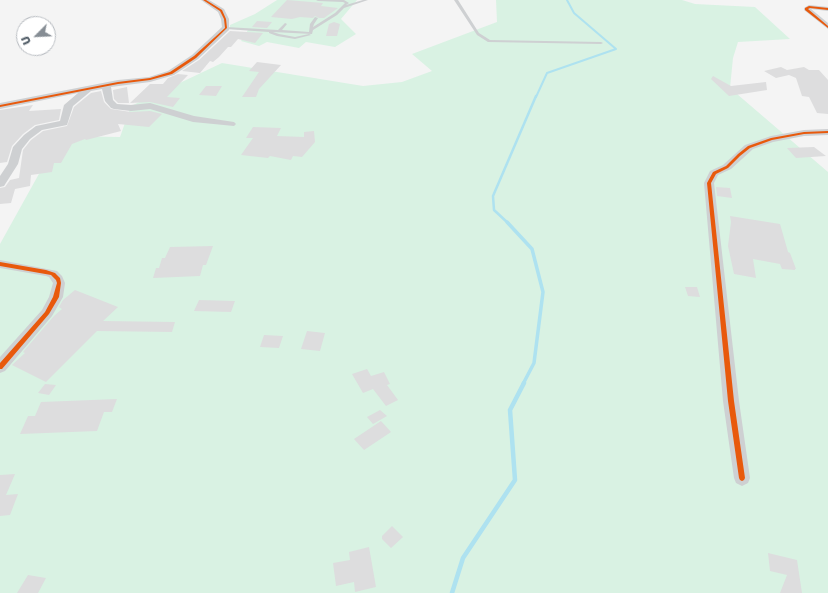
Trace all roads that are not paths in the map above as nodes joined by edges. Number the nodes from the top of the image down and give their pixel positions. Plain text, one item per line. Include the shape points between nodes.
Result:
1 (204, 0) edge
2 (318, 0) edge
3 (366, 0) edge
4 (456, 0) edge
5 (345, 7) junction
6 (828, 9) edge
7 (316, 18) dead end
8 (285, 24) dead end
9 (828, 27) edge
10 (226, 28) junction
11 (270, 30) junction
12 (279, 31) junction
13 (311, 32) junction
14 (600, 43) dead end
15 (106, 86) junction
16 (91, 89) junction
17 (0, 106) edge
18 (231, 124) dead end
19 (828, 132) edge
20 (0, 184) edge
21 (0, 264) edge
22 (0, 367) edge
23 (742, 478) dead end

1 - 10 street via 221,11
2 - 5 lane via 346,1
3 - 5 lane
4 - 14 lane via 478,34 488,41
5 - 13 lane
6 - 9 street via 806,8
7 - 13 lane via 312,22
8 - 12 lane
10 - 11 lane
10 - 15 street via 195,57 171,73
11 - 12 lane
11 - 13 lane via 275,35 295,38
12 - 13 lane
15 - 16 street
15 - 18 street via 109,101 114,106 150,106 193,119
16 - 17 street
16 - 20 street via 70,104 64,123 39,128 27,137 17,150 13,164
19 - 23 street via 771,139 749,147 727,167 714,173 709,183 731,401
21 - 22 street via 53,274 59,283 56,297 47,313

